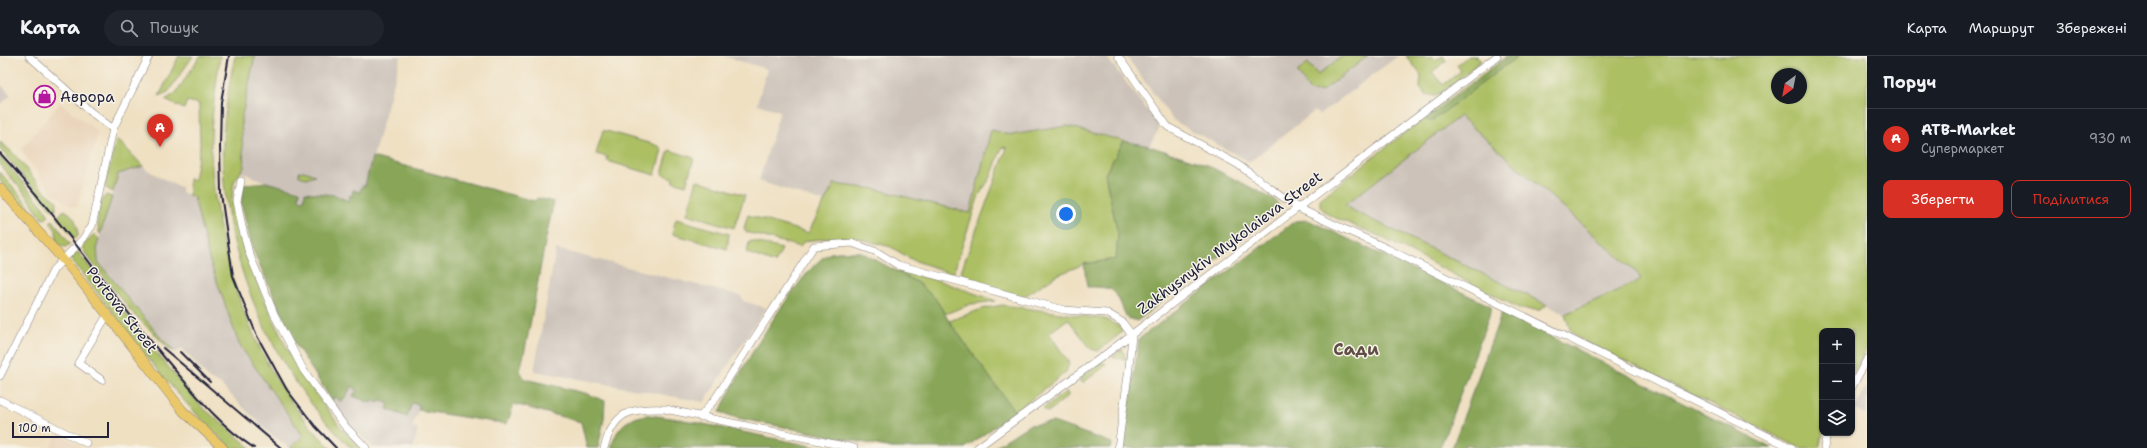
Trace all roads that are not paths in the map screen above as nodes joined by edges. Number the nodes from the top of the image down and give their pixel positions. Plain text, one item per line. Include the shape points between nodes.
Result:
1 (29, 56) edge
2 (149, 56) edge
3 (1118, 56) edge
4 (1497, 56) edge
5 (113, 129) junction
6 (241, 181) dead end
7 (0, 188) edge
8 (1298, 208) junction
9 (63, 258) junction
10 (108, 314) junction
11 (1132, 335) junction
12 (1867, 359) edge
13 (0, 376) edge
14 (102, 380) dead end
15 (1855, 381) edge
16 (0, 400) edge
17 (700, 417) junction
18 (1826, 436) edge
19 (86, 443) dead end
20 (223, 448) edge
21 (366, 448) edge
22 (604, 448) edge
23 (854, 448) edge
24 (977, 448) edge
25 (1118, 448) edge
26 (1792, 448) edge
27 (1824, 448) edge

1 - 5 street
2 - 5 street
3 - 8 street via 1168,127 1237,164
4 - 8 street, Zakhysnykiv Mykolaieva Street
5 - 9 street via 92,226
6 - 21 street via 237,201 242,226 249,253 275,316 304,371 343,424
7 - 9 main road, Portova Street
8 - 11 street, Zakhysnykiv Mykolaieva Street
8 - 26 street via 1388,248
9 - 10 main road, Portova Street
9 - 13 street via 54,269
10 - 14 street via 78,363
10 - 20 main road, Portova Street via 183,412
11 - 17 street via 1122,322 1107,313 1051,307 898,265 876,252 852,244 814,246 715,399
11 - 24 street, Zakhysnykiv Mykolaieva Street
11 - 25 street
12 - 15 street
16 - 19 street
17 - 22 street via 665,409 640,408 615,422
17 - 23 street
18 - 27 street

